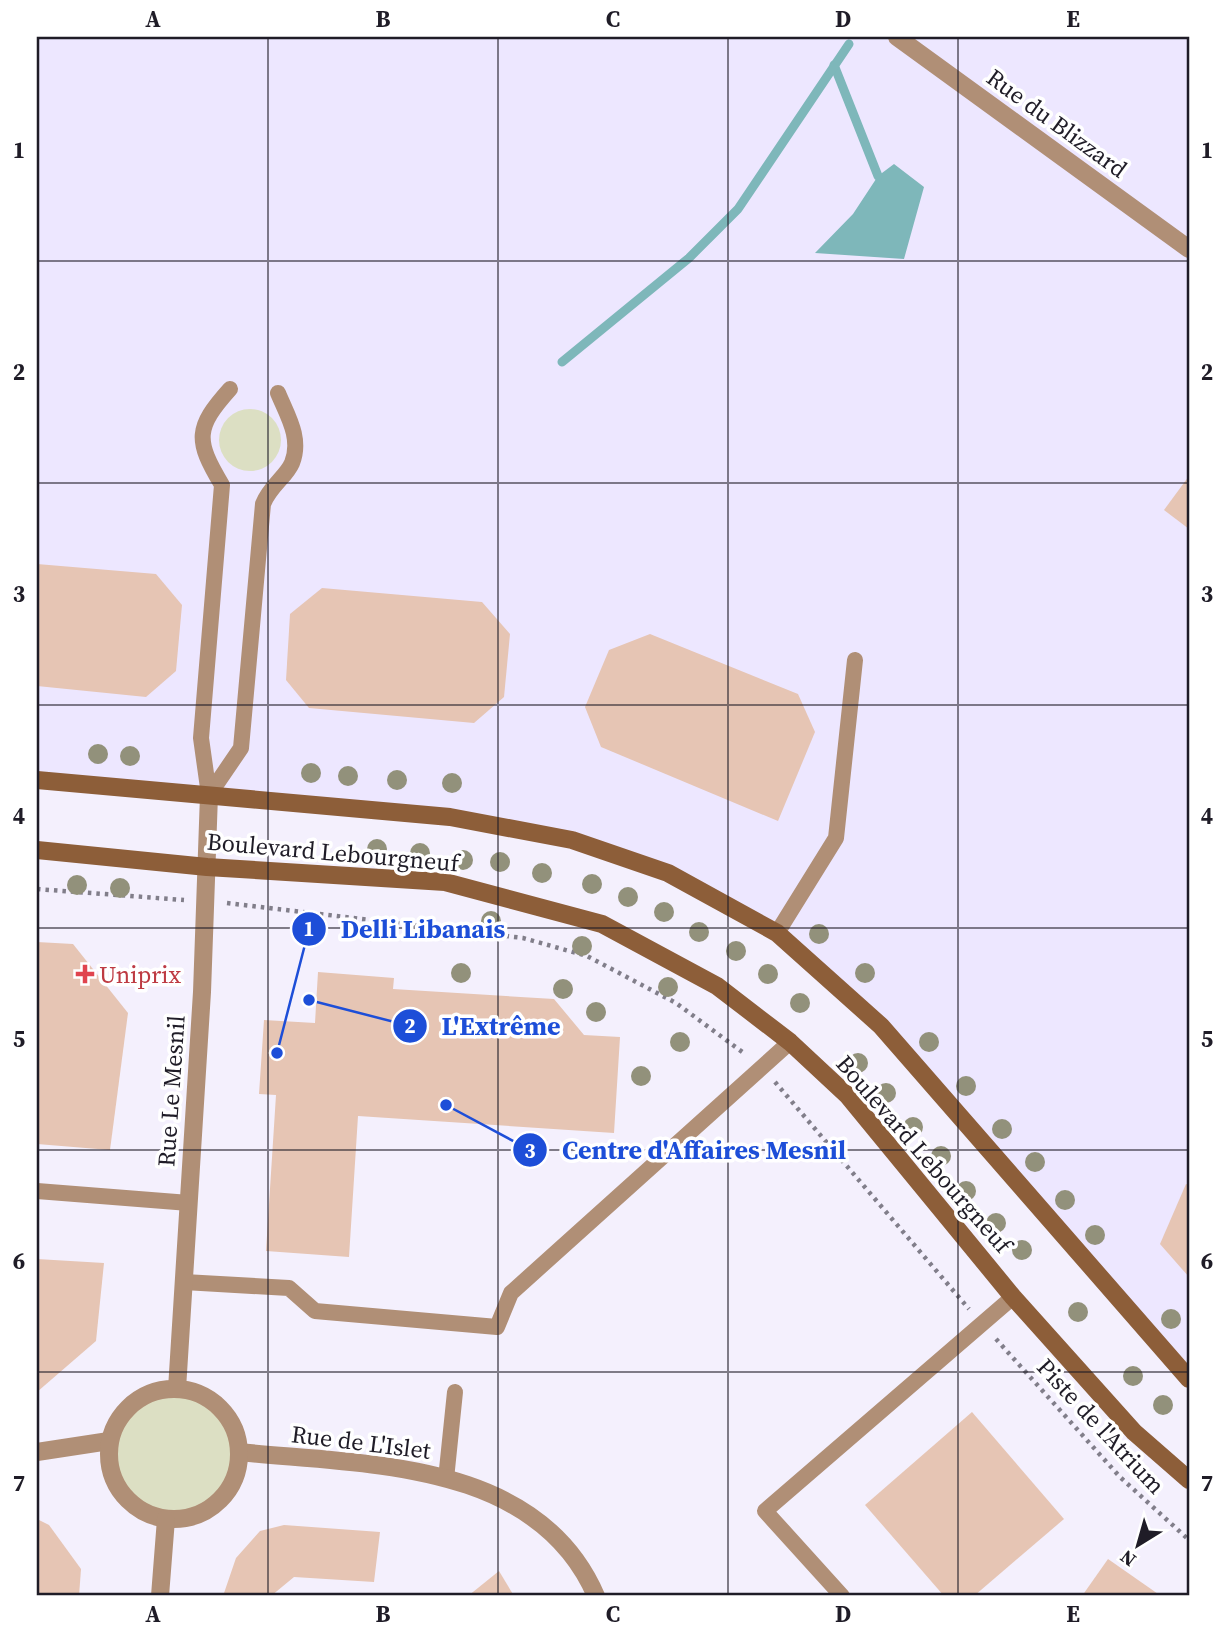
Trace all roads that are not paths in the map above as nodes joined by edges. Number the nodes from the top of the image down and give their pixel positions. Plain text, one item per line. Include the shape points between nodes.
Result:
1 (897, 37) edge
2 (1189, 249) edge
3 (230, 389) dead end
4 (278, 393) dead end
5 (855, 660) dead end
6 (37, 780) edge
7 (209, 795) junction
8 (37, 850) edge
9 (206, 867) junction
10 (777, 933) junction
11 (790, 1042) junction
12 (37, 1191) edge
13 (189, 1203) junction
14 (184, 1282) junction
15 (1013, 1297) junction
16 (1189, 1379) edge
17 (177, 1389) junction
18 (455, 1392) dead end
19 (109, 1441) junction
20 (37, 1452) edge
21 (239, 1452) junction
22 (446, 1479) junction
23 (1189, 1480) edge
24 (166, 1519) junction
25 (160, 1596) edge
26 (596, 1596) edge
27 (842, 1596) edge

1 - 2 street, Rue du Blizzard
3 - 7 lane via 206,416 202,452 222,485 201,738
4 - 7 lane via 296,433 292,464 269,489 263,504 241,748
5 - 10 lane via 836,838
6 - 7 main road, Boulevard Lebourgneuf
7 - 9 street, Rue Le Mesnil
7 - 10 main road, Boulevard Lebourgneuf via 450,817 572,840 668,873
8 - 9 main road, Boulevard Lebourgneuf
9 - 11 main road, Boulevard Lebourgneuf via 445,881 602,923 717,986
9 - 13 street, Rue Le Mesnil
10 - 16 main road, Boulevard Lebourgneuf via 881,1026
11 - 14 lane via 511,1293 497,1327 315,1311 289,1287
11 - 15 main road, Boulevard Lebourgneuf via 848,1096
12 - 13 lane
13 - 14 street, Rue Le Mesnil
14 - 17 street, Rue Le Mesnil
15 - 23 main road, Boulevard Lebourgneuf via 1134,1432
15 - 27 lane via 765,1511
17 - 19 street via 138,1399 125,1410
17 - 21 street via 207,1398 220,1409 234,1430
18 - 22 lane
19 - 20 street
19 - 24 street via 112,1475 119,1490 140,1510
21 - 22 street, Rue de L'Islet via 404,1468
21 - 24 street via 231,1487 214,1506 192,1517
22 - 26 street, Rue de L'Islet via 482,1488 546,1526 589,1579
24 - 25 street

